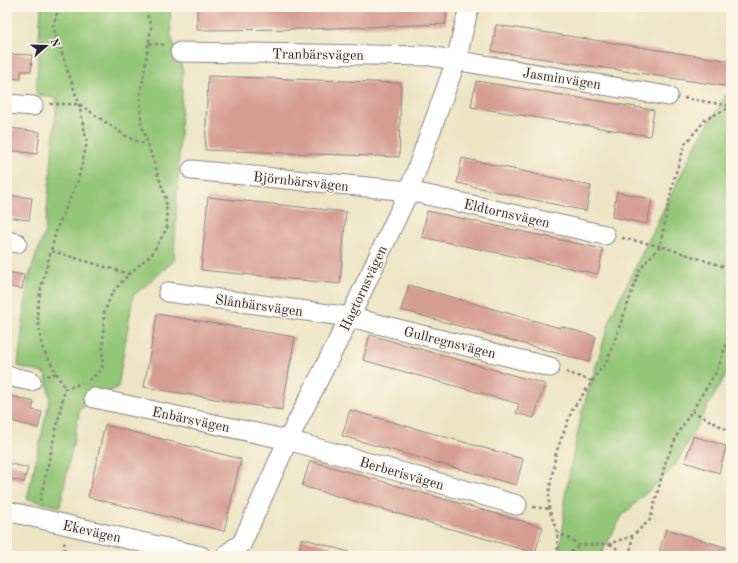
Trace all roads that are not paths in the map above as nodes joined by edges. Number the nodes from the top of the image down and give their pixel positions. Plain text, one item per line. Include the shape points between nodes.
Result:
1 (469, 7) edge
2 (180, 52) dead end
3 (456, 61) junction
4 (668, 96) road end
5 (7, 104) edge
6 (33, 106) road end
7 (192, 170) dead end
8 (409, 191) junction
9 (605, 235) road end
10 (168, 292) dead end
11 (350, 317) junction
12 (550, 366) road end
13 (7, 376) edge
14 (31, 381) dead end
15 (94, 398) dead end
16 (288, 440) junction
17 (517, 505) dead end
18 (7, 511) edge
19 (223, 555) edge
20 (201, 556) edge

1 - 3 street, Hagtornsvägen
2 - 3 street, Tranbärsvägen via 430,56
3 - 4 street, Jasminvägen
3 - 8 street, Hagtornsvägen
5 - 6 street
7 - 8 street, Björnbärsvägen
8 - 9 street, Eldtornsvägen
8 - 11 street, Hagtornsvägen
10 - 11 street, Slånbärsvägen
11 - 12 street, Gullregnsvägen
11 - 16 street, Hagtornsvägen
13 - 14 street
15 - 16 street, Enbärsvägen
16 - 17 street, Berberisvägen
16 - 19 street, Hagtornsvägen via 242,543
18 - 20 street, Ekevägen

